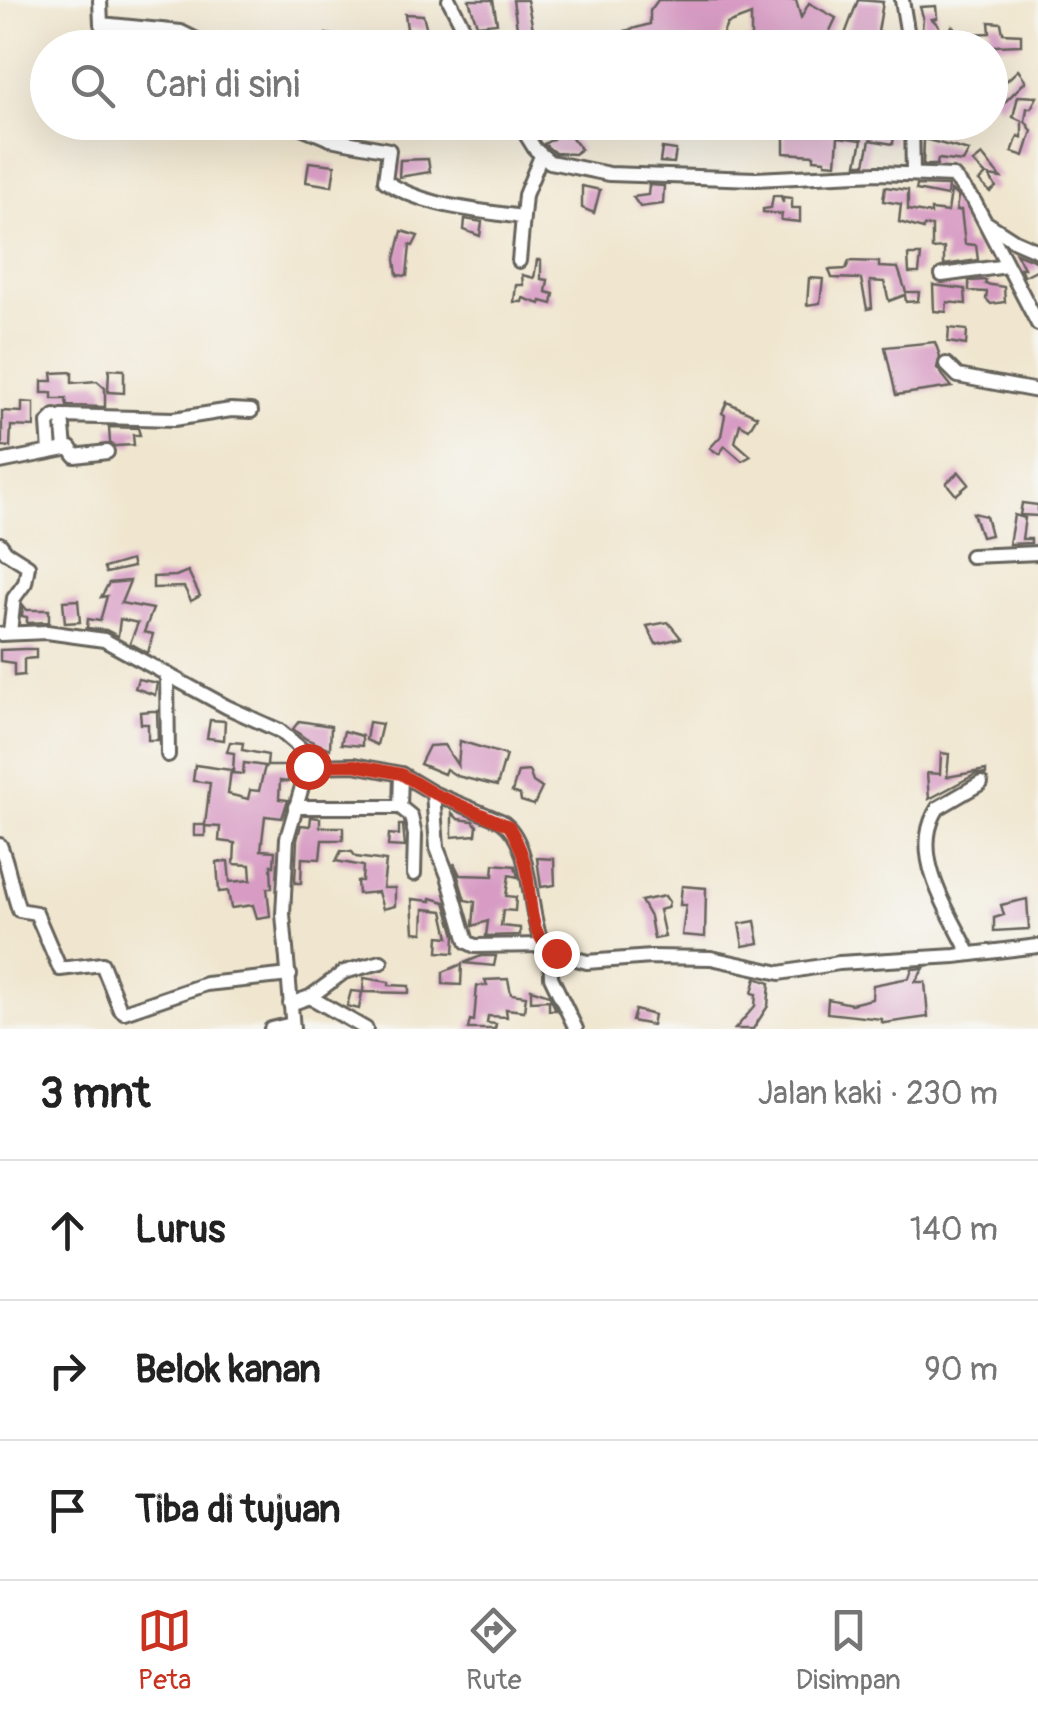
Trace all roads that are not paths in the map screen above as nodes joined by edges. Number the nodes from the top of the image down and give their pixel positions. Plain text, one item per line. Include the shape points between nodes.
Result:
1 (100, 0) edge
2 (450, 0) edge
3 (902, 0) edge
4 (160, 30) edge
5 (465, 30) edge
6 (909, 30) edge
7 (357, 140) edge
8 (531, 140) edge
9 (913, 140) edge
10 (542, 156) junction
11 (914, 173) junction
12 (522, 217) junction
13 (984, 222) junction
14 (1038, 250) edge
15 (519, 260) dead end
16 (1008, 266) junction
17 (942, 274) dead end
18 (1038, 324) edge
19 (946, 364) dead end
20 (1038, 391) edge
21 (251, 411) dead end
22 (54, 416) dead end
23 (57, 450) junction
24 (107, 452) dead end
25 (0, 462) edge
26 (0, 544) edge
27 (1038, 553) edge
28 (971, 556) dead end
29 (5, 634) edge
30 (168, 674) junction
31 (168, 754) dead end
32 (308, 766) junction
33 (401, 774) junction
34 (982, 783) dead end
35 (433, 793) junction
36 (295, 807) junction
37 (406, 811) junction
38 (427, 812) dead end
39 (0, 845) edge
40 (414, 874) dead end
41 (1038, 946) edge
42 (547, 948) junction
43 (969, 953) junction
44 (381, 962) dead end
45 (290, 975) junction
46 (310, 997) junction
47 (290, 1004) junction
48 (292, 1026) edge
49 (270, 1029) edge
50 (366, 1029) edge
51 (576, 1029) edge

1 - 4 street via 100,24
2 - 5 street
3 - 6 street
7 - 12 street via 389,150 385,181 403,192
8 - 10 street
9 - 11 street
10 - 11 street via 577,170 642,175
10 - 12 street
11 - 13 street via 957,178
12 - 15 street
13 - 14 street
13 - 16 street
16 - 17 street
16 - 18 street
19 - 20 street via 958,376
21 - 23 street via 178,419 62,416
22 - 23 street via 48,423
23 - 24 street via 71,448 76,456
23 - 25 street
26 - 29 street via 28,566
27 - 28 street
29 - 30 street via 72,633 104,640
30 - 31 street
30 - 32 street via 280,730 306,752
32 - 33 street
32 - 36 street
33 - 35 street
33 - 37 street
34 - 43 street via 938,808 926,840 934,879
35 - 42 street via 509,826
35 - 42 street via 436,848 467,942
36 - 37 street
36 - 45 street via 286,838 283,914
37 - 38 street
37 - 40 street via 415,836
39 - 45 street via 19,910 36,912 58,967 102,964 122,1011 206,984
41 - 43 street
42 - 43 street via 600,963 710,958 780,973
42 - 51 street via 550,977
44 - 46 street via 344,972
45 - 47 street
46 - 47 street
46 - 50 street
47 - 48 street
48 - 49 street

